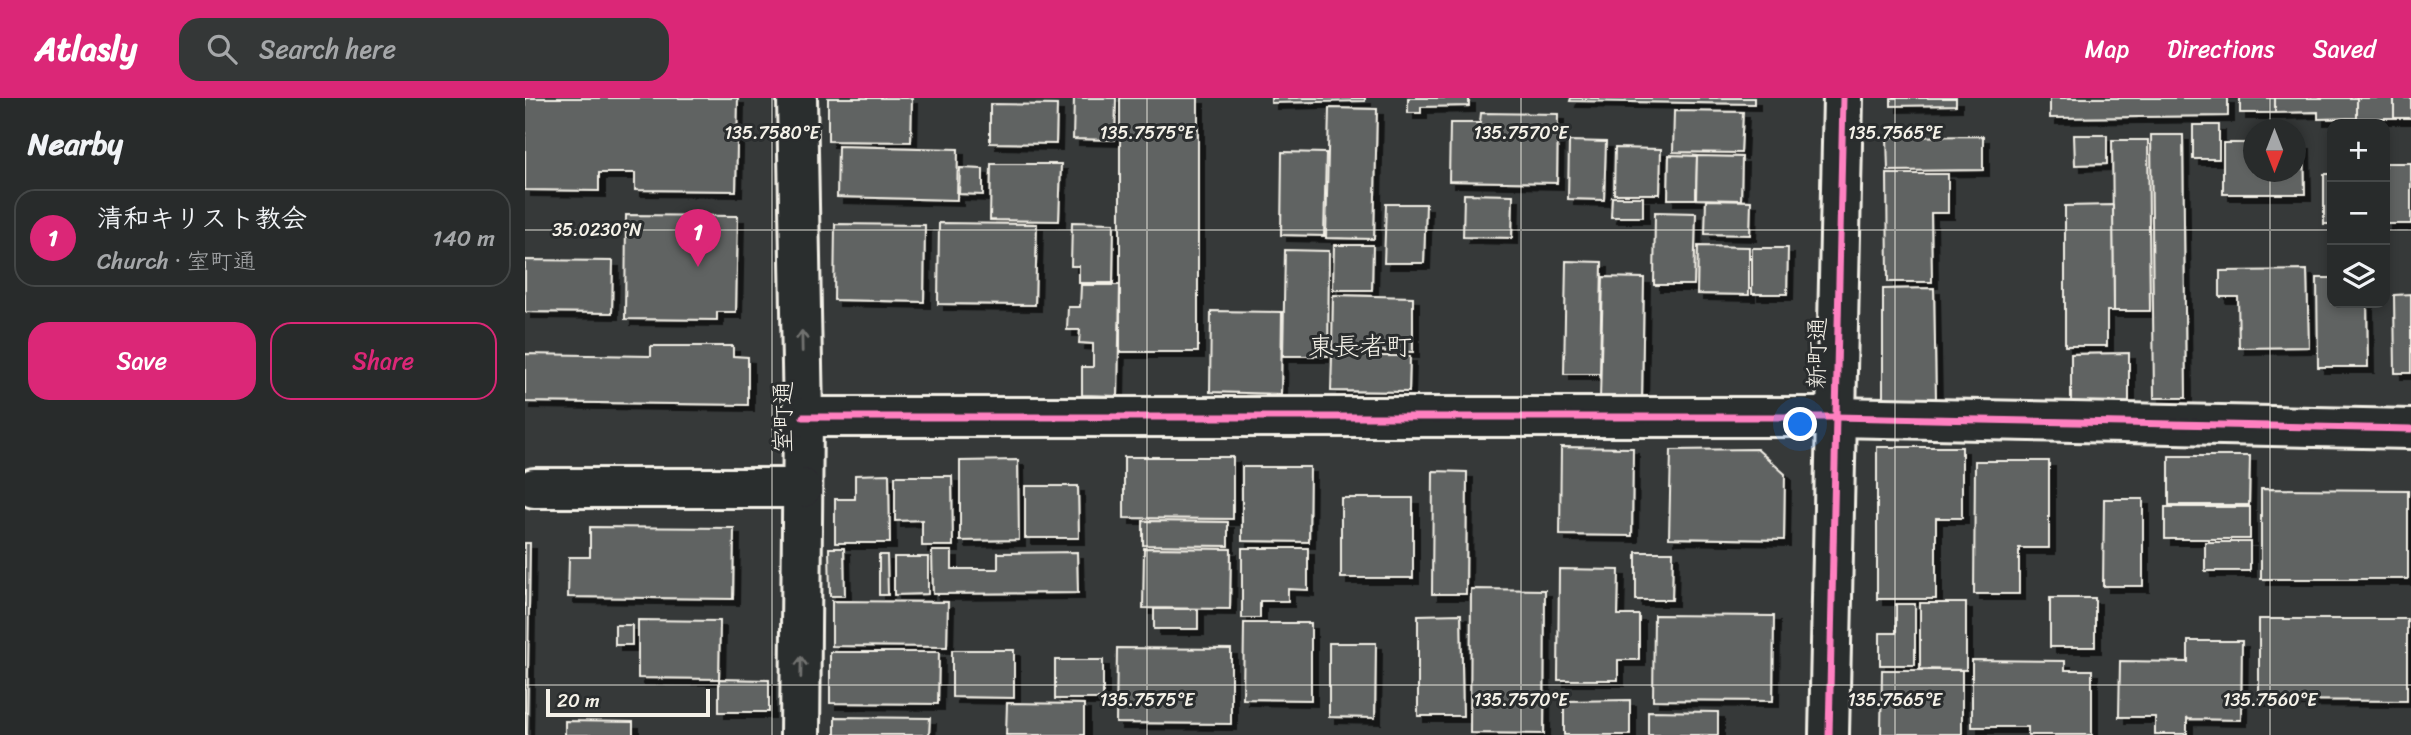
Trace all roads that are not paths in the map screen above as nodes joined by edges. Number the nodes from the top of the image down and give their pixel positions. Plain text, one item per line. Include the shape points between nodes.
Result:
1 (797, 98) edge
2 (1843, 98) edge
3 (803, 417) junction
4 (1835, 417) junction
5 (2411, 429) edge
6 (534, 488) dead end
7 (802, 488) junction
8 (800, 735) edge
9 (1829, 735) edge

3 -> 1 street, 室町通
2 - 4 street, 新町通
3 - 4 street
3 - 7 street, 室町通
4 - 5 street
4 - 9 street, 新町通
6 - 7 street
8 -> 7 street, 室町通

